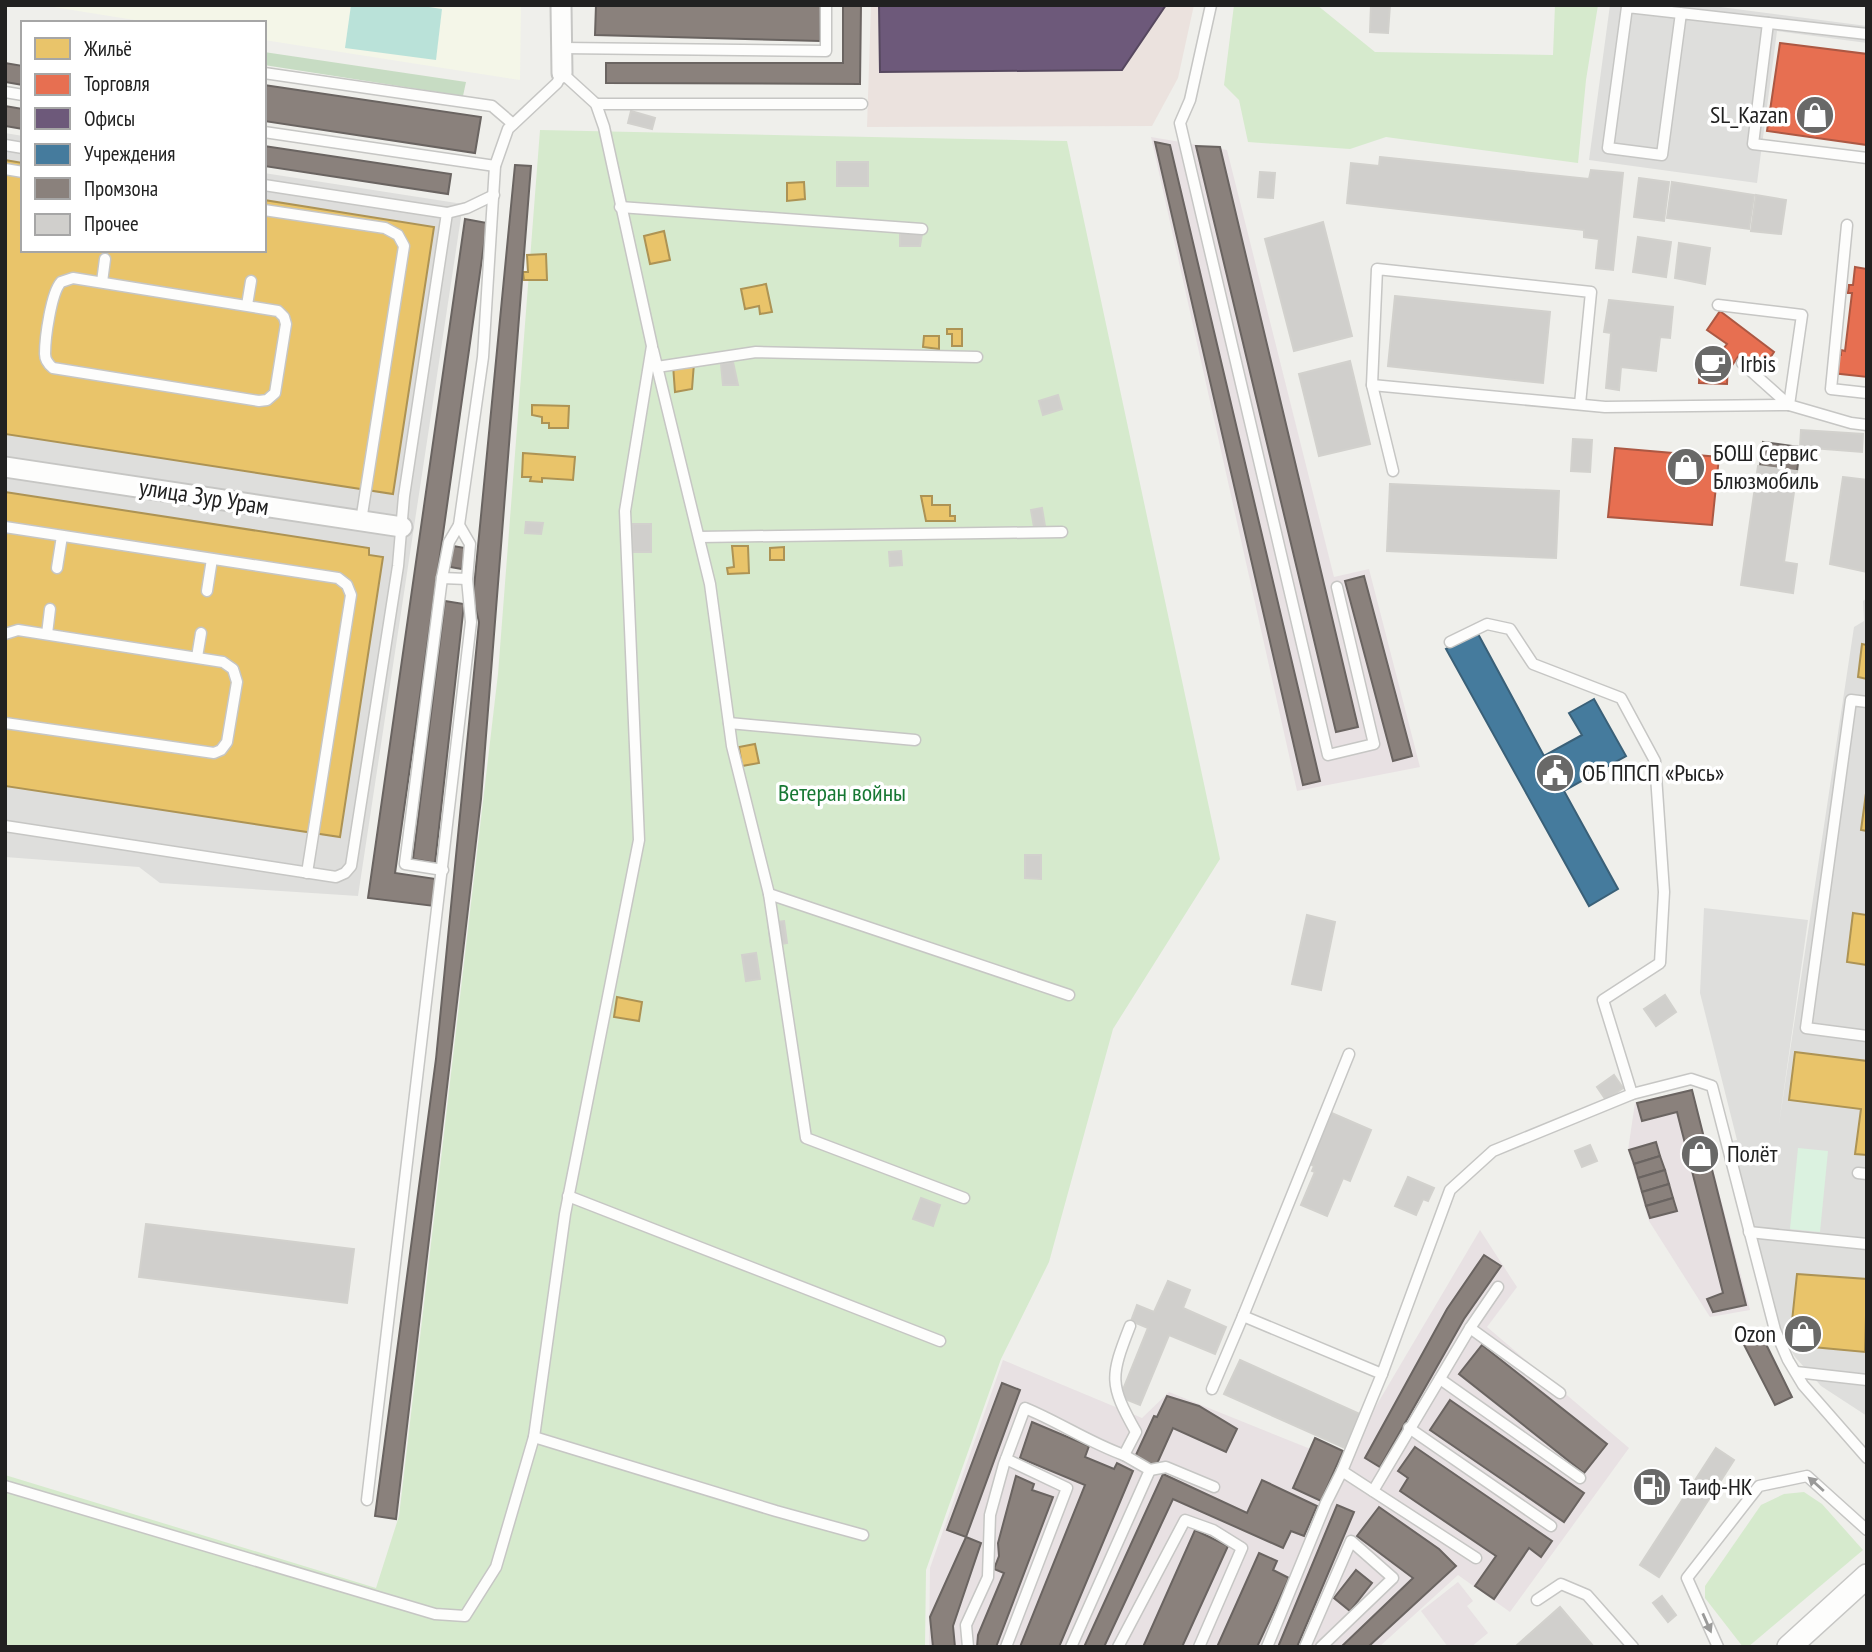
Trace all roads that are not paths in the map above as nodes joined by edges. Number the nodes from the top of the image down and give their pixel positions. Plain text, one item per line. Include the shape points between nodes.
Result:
1 (561, 5) edge
2 (826, 5) edge
3 (1211, 5) edge
4 (1681, 13) junction
5 (1768, 23) junction
6 (1867, 34) edge
7 (562, 48) junction
8 (266, 73) edge
9 (562, 73) junction
10 (596, 104) junction
11 (862, 104) dead end
12 (513, 124) junction
13 (266, 132) edge
14 (1867, 158) edge
15 (495, 166) junction
16 (266, 185) edge
17 (494, 195) junction
18 (620, 207) junction
19 (266, 210) edge
20 (447, 213) junction
21 (1847, 225) dead end
22 (922, 229) dead end
23 (105, 259) dead end
24 (251, 281) dead end
25 (102, 282) junction
26 (1717, 304) dead end
27 (247, 305) junction
28 (652, 346) junction
29 (978, 357) dead end
30 (1742, 363) dead end
31 (657, 367) junction
32 (1372, 385) junction
33 (1867, 393) edge
34 (1580, 404) junction
35 (1789, 405) junction
36 (1867, 425) edge
37 (5, 467) edge
38 (1393, 471) dead end
39 (361, 521) junction
40 (459, 525) junction
41 (5, 527) edge
42 (402, 527) junction
43 (1062, 531) dead end
44 (62, 536) junction
45 (699, 537) junction
46 (212, 559) junction
47 (57, 568) dead end
48 (442, 578) junction
49 (467, 579) junction
50 (1337, 587) dead end
51 (207, 591) dead end
52 (51, 609) dead end
53 (201, 632) dead end
54 (5, 634) edge
55 (47, 634) junction
56 (1450, 642) dead end
57 (197, 657) junction
58 (1867, 702) edge
59 (5, 723) edge
60 (729, 723) junction
61 (915, 740) dead end
62 (5, 826) edge
63 (443, 870) junction
64 (307, 873) junction
65 (769, 894) junction
66 (1069, 995) dead end
67 (1867, 1037) edge
68 (1349, 1054) dead end
69 (1632, 1094) junction
70 (568, 1196) junction
71 (964, 1198) dead end
72 (1749, 1233) junction
73 (1867, 1244) edge
74 (1498, 1287) dead end
75 (1243, 1316) junction
76 (1130, 1326) dead end
77 (1470, 1328) junction
78 (940, 1340) dead end
79 (1796, 1372) junction
80 (1382, 1374) junction
81 (1440, 1379) junction
82 (1867, 1380) edge
83 (1212, 1389) dead end
84 (1560, 1393) dead end
85 (1409, 1428) junction
86 (534, 1437) junction
87 (1124, 1455) junction
88 (1867, 1458) edge
89 (1006, 1459) junction
90 (1150, 1470) junction
91 (1342, 1471) junction
92 (1580, 1478) dead end
93 (5, 1486) edge
94 (1214, 1487) dead end
95 (1373, 1491) junction
96 (367, 1500) dead end
97 (1551, 1526) dead end
98 (1867, 1530) edge
99 (863, 1535) dead end
100 (1476, 1559) dead end
101 (1867, 1576) edge
102 (1537, 1600) dead end
103 (968, 1647) edge
104 (1006, 1647) edge
105 (1071, 1647) edge
106 (1118, 1647) edge
107 (1199, 1647) edge
108 (1267, 1647) edge
109 (1305, 1647) edge
110 (1321, 1647) edge
111 (1633, 1647) edge
112 (1718, 1647) edge
113 (1789, 1647) edge

1 - 7 street
2 - 7 lane via 826,51
3 - 50 lane via 1190,100 1180,123 1328,755 1374,744
4 - 4 lane via 1662,155 1608,148 1627,7
4 - 5 lane
5 - 6 lane
5 - 14 lane via 1753,144
7 - 9 street
8 - 12 lane via 492,106
9 - 10 lane
9 - 12 lane
10 - 11 lane
10 - 18 lane
12 - 15 lane
13 - 15 lane
15 - 17 lane
16 - 20 lane
17 - 20 lane
17 - 40 lane via 483,357
18 - 22 lane
18 - 28 lane
19 - 39 lane via 385,228 398,235 404,246
20 - 42 lane
21 - 33 lane via 1831,389
23 - 25 lane
24 - 27 lane
25 - 27 lane
25 - 27 lane via 66,279 56,287 45,354 53,368 267,400 277,389 286,324 278,311
26 - 35 lane via 1802,316
28 - 31 lane
28 - 70 lane via 625,511 639,840
29 - 31 lane via 756,352
30 - 35 lane
31 - 45 lane
32 - 34 lane
32 - 34 lane via 1377,269 1591,292
32 - 38 lane
34 - 35 lane
35 - 36 lane
37 - 39 street, улица Зур Урам
39 - 42 street, улица Зур Урам
40 - 48 lane via 449,542
40 - 49 lane via 470,544
41 - 44 lane
42 - 64 lane via 351,866 336,877
43 - 45 lane
44 - 46 lane
44 - 47 lane
45 - 60 lane
46 - 51 lane
46 - 64 lane via 338,578 350,589
48 - 49 lane
48 - 63 lane via 405,864
49 - 63 lane via 471,622
52 - 55 lane
53 - 57 lane
54 - 55 lane via 18,630
55 - 57 lane
56 - 69 lane via 1487,624 1510,629 1533,664 1620,698 1655,761 1664,892 1660,963 1603,1000
57 - 59 lane via 226,663 236,676 227,742 214,754
58 - 67 lane via 1852,700 1807,1028
60 - 61 lane
60 - 65 lane
62 - 64 lane
63 - 96 lane
65 - 66 lane
65 - 71 lane via 806,1138
68 - 75 lane
69 - 72 lane via 1691,1079 1712,1086
69 - 80 lane via 1493,1151 1450,1190
70 - 78 lane
70 - 86 lane
72 - 73 lane
72 - 79 lane via 1769,1310
74 - 77 lane
75 - 80 lane
75 - 83 lane
76 - 87 lane via 1115,1366 1118,1399 1136,1433
77 - 81 lane
77 - 84 lane
79 - 82 lane
79 - 88 lane
80 - 91 lane
81 - 85 lane
81 - 92 lane
85 - 95 lane
85 - 97 lane
86 - 93 lane via 496,1567 465,1616 435,1614
86 - 99 lane
87 - 89 lane via 1026,1408
87 - 90 lane
89 - 103 lane via 990,1515 988,1577 965,1625
89 - 104 lane via 1067,1488
90 - 94 lane via 1166,1467
90 - 105 lane
91 - 95 lane
91 - 108 lane
95 - 100 lane
98 -> 112 lane via 1807,1476 1759,1486 1687,1578
101 - 113 street
102 - 111 lane via 1562,1584 1587,1595
106 - 107 lane via 1185,1520 1242,1548
109 - 110 lane via 1351,1541 1393,1578

